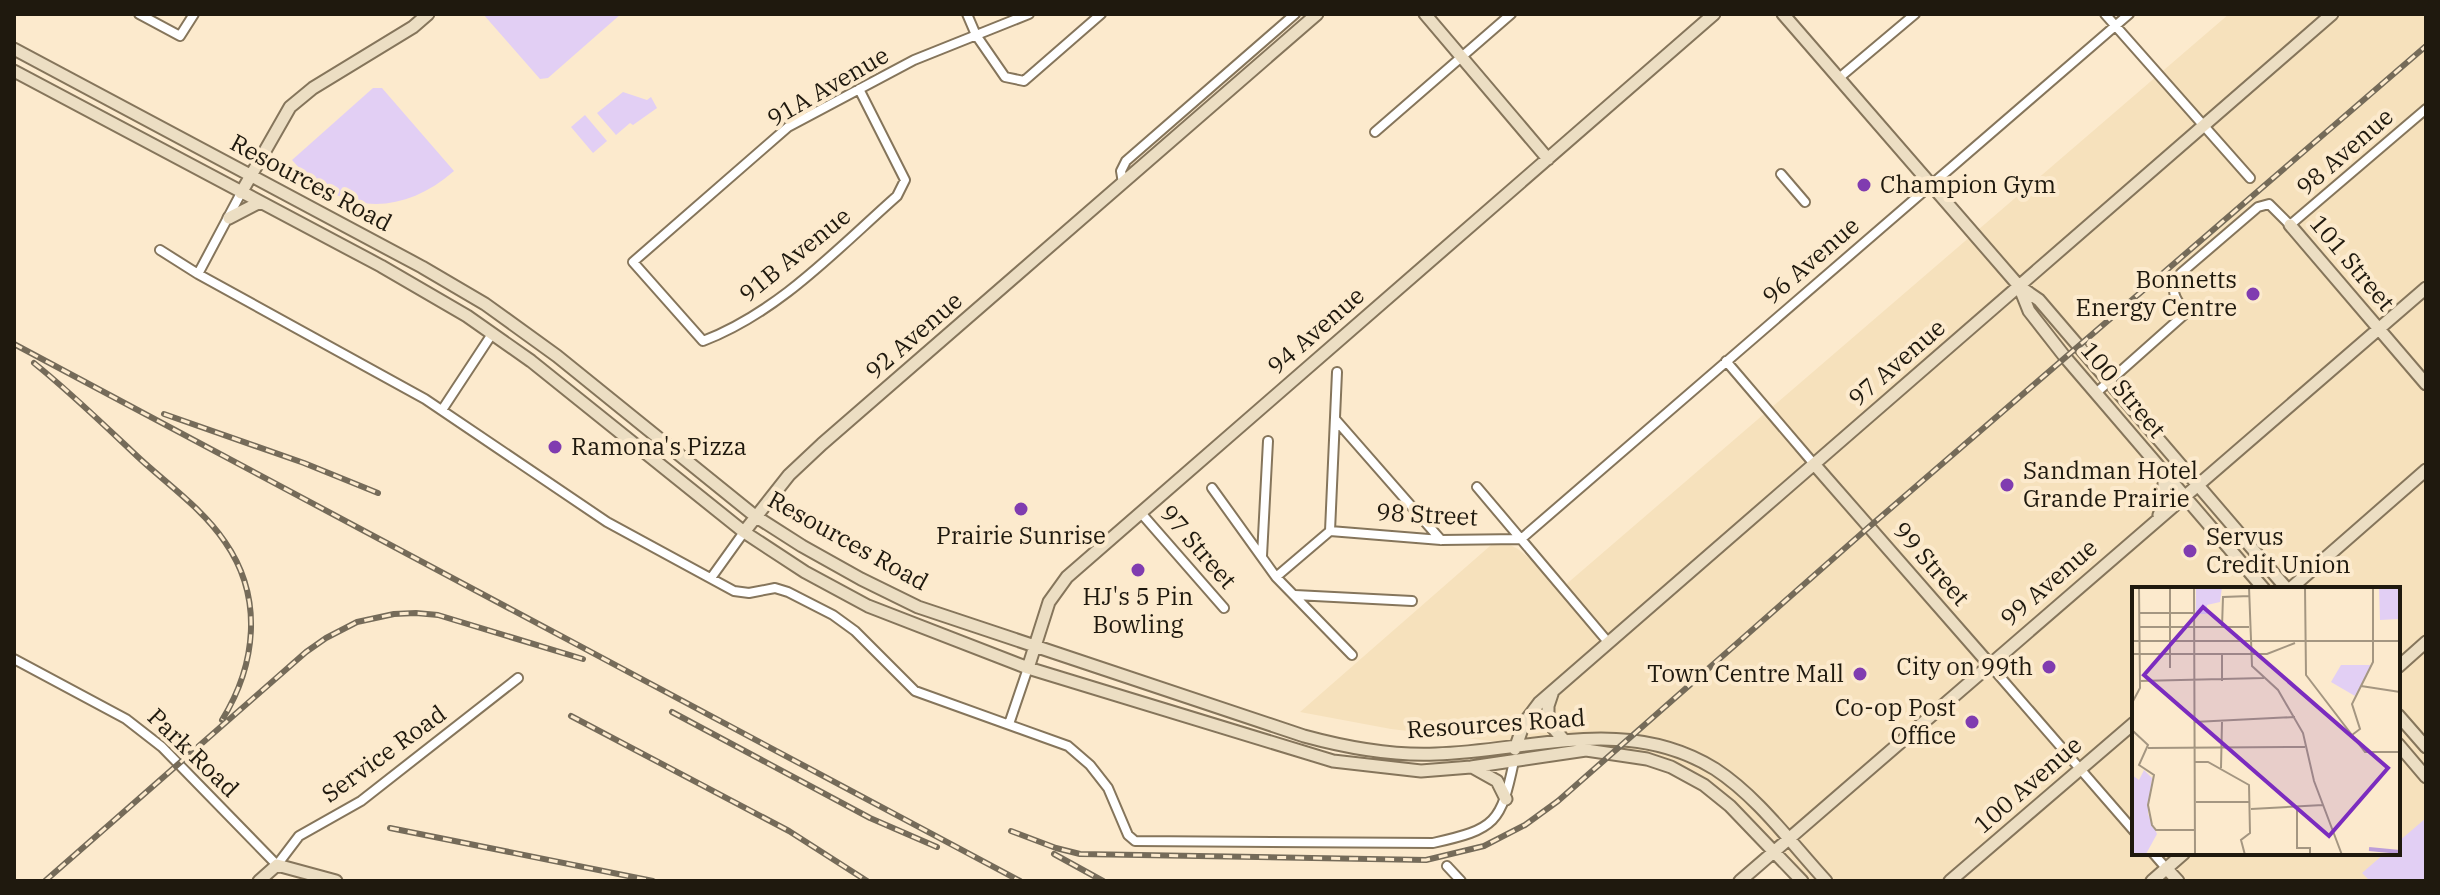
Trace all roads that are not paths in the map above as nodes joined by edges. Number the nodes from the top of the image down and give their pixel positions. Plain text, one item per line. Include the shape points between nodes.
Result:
1 (139, 14) edge
2 (194, 14) edge
3 (426, 14) edge
4 (967, 14) edge
5 (1029, 14) edge
6 (1101, 14) edge
7 (1279, 14) edge
8 (1295, 14) edge
9 (1317, 14) edge
10 (1425, 14) edge
11 (1511, 14) edge
12 (1714, 14) edge
13 (1783, 14) edge
14 (1915, 14) edge
15 (2105, 14) edge
16 (2129, 14) edge
17 (2332, 14) edge
18 (1287, 21) junction
19 (2115, 26) junction
20 (1298, 31) junction
21 (976, 35) junction
22 (14, 49) edge
23 (1461, 57) junction
24 (14, 71) edge
25 (1839, 78) junction
26 (859, 89) junction
27 (2426, 109) edge
28 (2204, 125) junction
29 (1375, 132) dead end
30 (1548, 159) junction
31 (1781, 174) dead end
32 (251, 175) junction
33 (2250, 178) dead end
34 (1123, 183) junction
35 (1931, 184) junction
36 (241, 193) junction
37 (260, 202) junction
38 (1805, 202) dead end
39 (229, 218) junction
40 (2290, 225) junction
41 (160, 250) dead end
42 (198, 274) junction
43 (2019, 286) junction
44 (2426, 288) edge
45 (2379, 329) junction
46 (492, 334) junction
47 (703, 341) joint
48 (1726, 361) junction
49 (1337, 372) dead end
50 (2108, 382) junction
51 (2426, 384) edge
52 (2096, 393) junction
53 (442, 410) junction
54 (1334, 419) junction
55 (1268, 441) dead end
56 (1814, 464) junction
57 (2426, 470) edge
58 (2164, 472) junction
59 (2198, 483) junction
60 (1477, 487) dead end
61 (1212, 488) dead end
62 (2184, 496) junction
63 (1141, 513) junction
64 (755, 516) junction
65 (2158, 517) junction
66 (1330, 531) junction
67 (744, 532) junction
68 (1521, 539) junction
69 (1441, 540) junction
70 (1262, 557) junction
71 (1276, 577) junction
72 (711, 578) junction
73 (2262, 587) edge
74 (2287, 587) edge
75 (2291, 587) edge
76 (1294, 595) junction
77 (1412, 601) dead end
78 (1224, 608) dead end
79 (1608, 642) junction
80 (2426, 642) edge
81 (1035, 645) junction
82 (1352, 655) dead end
83 (14, 659) edge
84 (1989, 664) junction
85 (2400, 665) edge
86 (1028, 668) junction
87 (518, 678) dead end
88 (1554, 690) junction
89 (2400, 717) edge
90 (1009, 724) junction
91 (2132, 725) edge
92 (1563, 739) junction
93 (1516, 744) junction
94 (2400, 746) edge
95 (2426, 747) edge
96 (1514, 761) junction
97 (1471, 767) junction
98 (2080, 769) junction
99 (2426, 777) edge
100 (1506, 799) junction
101 (2132, 829) edge
102 (1788, 839) junction
103 (1775, 851) junction
104 (2155, 855) edge
105 (2182, 855) edge
106 (277, 865) junction
107 (1447, 866) dead end
108 (2166, 868) junction
109 (259, 881) edge
110 (336, 881) edge
111 (1461, 881) edge
112 (1740, 881) edge
113 (1802, 881) edge
114 (1826, 881) edge
115 (1950, 881) edge
116 (2152, 881) edge
117 (2178, 881) edge

1 - 2 street via 180,36
3 - 32 main road via 299,99
4 - 21 street
5 - 21 street, 91A Avenue
6 - 21 street via 1024,81 1005,77
7 - 18 street
8 - 18 street, 92 Avenue
9 - 20 main road, 92 Avenue
10 - 23 main road
11 - 23 street
12 - 30 main road, 94 Avenue
13 - 25 main road, 100 Street
14 - 25 street
15 - 19 street
16 - 19 street, 96 Avenue
17 - 28 main road, 97 Avenue
18 - 20 street
18 - 34 street, 92 Avenue via 1126,161
19 - 28 street
19 - 35 street, 96 Avenue
20 - 34 main road, 92 Avenue
21 - 26 street, 91A Avenue
22 - 32 main road, Resources Road
23 - 29 street
23 - 30 main road
24 - 36 main road, Resources Road
25 - 35 main road, 100 Street
26 - 47 street, 91B Avenue via 905,180 897,196 783,296 730,331
26 - 47 street, 91A Avenue via 788,127 633,262
27 - 40 street, 98 Avenue
28 - 33 street
28 - 43 main road, 97 Avenue
30 - 63 main road, 94 Avenue
31 - 38 street
32 - 36 main road
32 - 64 main road, Resources Road via 485,304
34 - 64 main road, 92 Avenue via 806,458
35 - 43 main road, 100 Street
35 - 48 street, 96 Avenue
36 - 37 main road, Resources Road
36 - 39 street
37 - 39 main road
37 - 46 main road, Resources Road via 393,273
39 - 42 street
40 - 45 main road, 101 Street
40 - 50 street, 101 Street via 2269,204 2258,207 2181,273 2173,285 2174,298 2186,313
41 - 42 street
42 - 53 street
43 - 50 main road, 100 Street via 2039,300
43 - 52 main road, 100 Street via 2029,311
43 - 56 main road, 97 Avenue
44 - 45 main road, 99 Avenue
45 - 51 main road, 101 Street
45 - 59 main road, 99 Avenue
46 - 53 street
46 - 67 main road, Resources Road
48 - 56 street, 99 Street
48 - 68 street, 96 Avenue
49 - 54 street
50 - 52 street
50 - 59 main road, 100 Street
52 - 58 main road, 100 Street
53 - 72 street via 607,522
54 - 66 street
54 - 69 street
55 - 70 street
56 - 79 main road, 97 Avenue
56 - 84 main road, 99 Street
57 - 75 main road
58 - 62 main road, 100 Street
58 - 65 main road via 2164,503
59 - 62 main road, 99 Avenue
59 - 74 main road, 100 Street
60 - 68 street, 98 Street
61 - 70 street
62 - 65 main road, 99 Avenue
62 - 73 main road, 100 Street
63 - 78 street, 97 Street
63 - 81 main road, 94 Avenue via 1057,588
64 - 67 main road, 92 Avenue
64 - 81 main road, Resources Road via 918,607
65 - 84 main road, 99 Avenue
66 - 69 street, 98 Street
66 - 71 street
67 - 72 street
67 - 86 main road, Resources Road via 868,606
68 - 69 street, 98 Street
68 - 79 street, 98 Street
70 - 71 street
71 - 76 street
72 - 90 street via 743,593 775,588 788,592 855,631 915,691
76 - 77 street
76 - 82 street
79 - 88 main road, 97 Avenue
80 - 85 main road
81 - 86 main road, 94 Avenue
81 - 93 main road, Resources Road via 1349,747 1416,754
83 - 106 street, Park Road via 126,719
84 - 98 street, 99 Street
84 - 102 main road, 99 Avenue
86 - 90 street, 94 Avenue
86 - 97 main road, Resources Road via 1333,761 1396,770
87 - 106 street, Service Road via 361,801 299,836
88 - 92 main road via 1548,722
88 - 93 main road, 97 Avenue via 1527,717
89 - 95 main road
90 - 100 street via 1060,742 1079,755 1108,788 1135,841 1433,843 1482,827
91 - 98 main road, 100 Avenue
92 - 93 main road, Resources Road
92 - 102 main road, Resources Road via 1629,739 1686,755 1731,781
93 - 96 main road, 97 Avenue
94 - 99 main road
96 - 97 main road, Resources Road
96 - 100 street
96 - 103 main road, Resources Road via 1586,750 1671,767 1704,785
97 - 100 main road via 1497,781
98 - 101 street, 99 Street
98 - 115 main road, 100 Avenue
102 - 103 main road, 99 Avenue
102 - 114 main road
103 - 112 main road, 99 Avenue
103 - 113 main road
104 - 108 street
105 - 108 main road
106 - 109 main road
106 - 110 main road, Park Road
107 - 111 street
108 - 116 main road
108 - 117 main road

